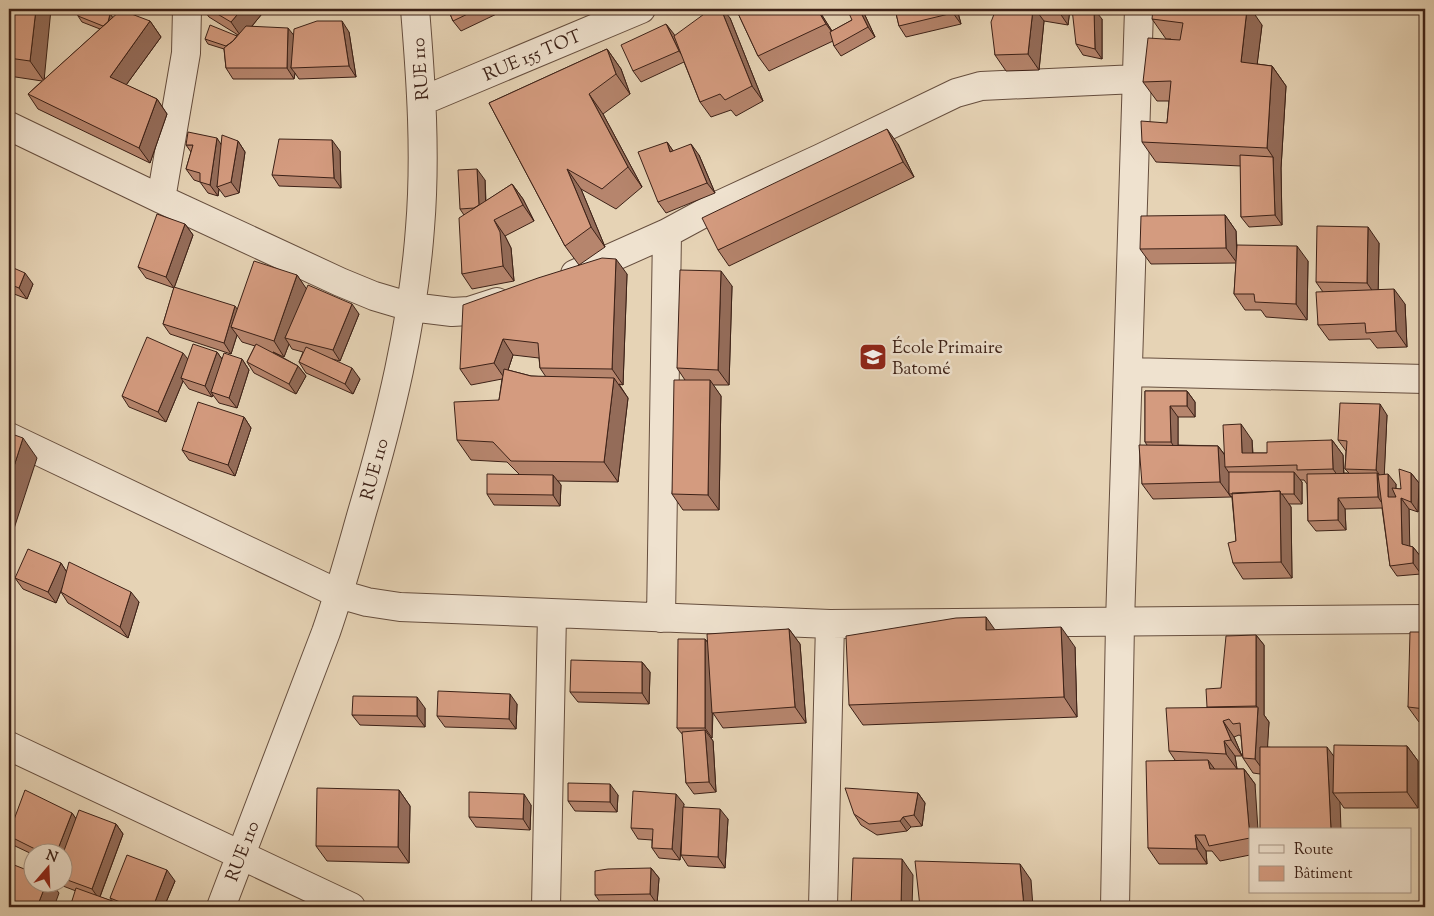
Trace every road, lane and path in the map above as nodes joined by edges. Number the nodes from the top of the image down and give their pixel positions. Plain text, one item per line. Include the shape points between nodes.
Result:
1 (187, 9) edge
2 (416, 9) edge
3 (641, 9) edge
4 (1139, 9) edge
5 (1137, 79) junction
6 (422, 101) junction
7 (9, 126) edge
8 (161, 199) junction
9 (667, 233) junction
10 (553, 284) edge
11 (515, 296) edge
12 (411, 307) junction
13 (1128, 372) junction
14 (1425, 379) edge
15 (9, 437) edge
16 (339, 594) junction
17 (552, 614) junction
18 (661, 618) junction
19 (1425, 619) edge
20 (1120, 622) junction
21 (830, 624) junction
22 (9, 746) edge
23 (241, 855) junction
24 (221, 907) edge
25 (351, 907) edge
26 (546, 907) edge
27 (823, 907) edge
28 (1116, 907) edge

1 - 8 street via 186,53
2 - 6 street, RUE 110
3 - 6 street, RUE 155 TOT
4 - 5 street
5 - 9 street via 981,86 956,93 717,206
5 - 13 street
6 - 12 street, RUE 110 via 420,228
7 - 8 street
8 - 12 street via 340,282
9 - 10 street
9 - 18 street
11 - 12 street via 469,311
12 - 16 street, RUE 110 via 400,369 377,461
13 - 14 street
13 - 20 street
15 - 16 street
16 - 17 street via 400,607
16 - 23 street, RUE 110
17 - 18 street
17 - 26 street
18 - 21 street
19 - 20 street
20 - 21 street
20 - 28 street
21 - 27 street
22 - 23 street
23 - 24 street, RUE 110
23 - 25 street

